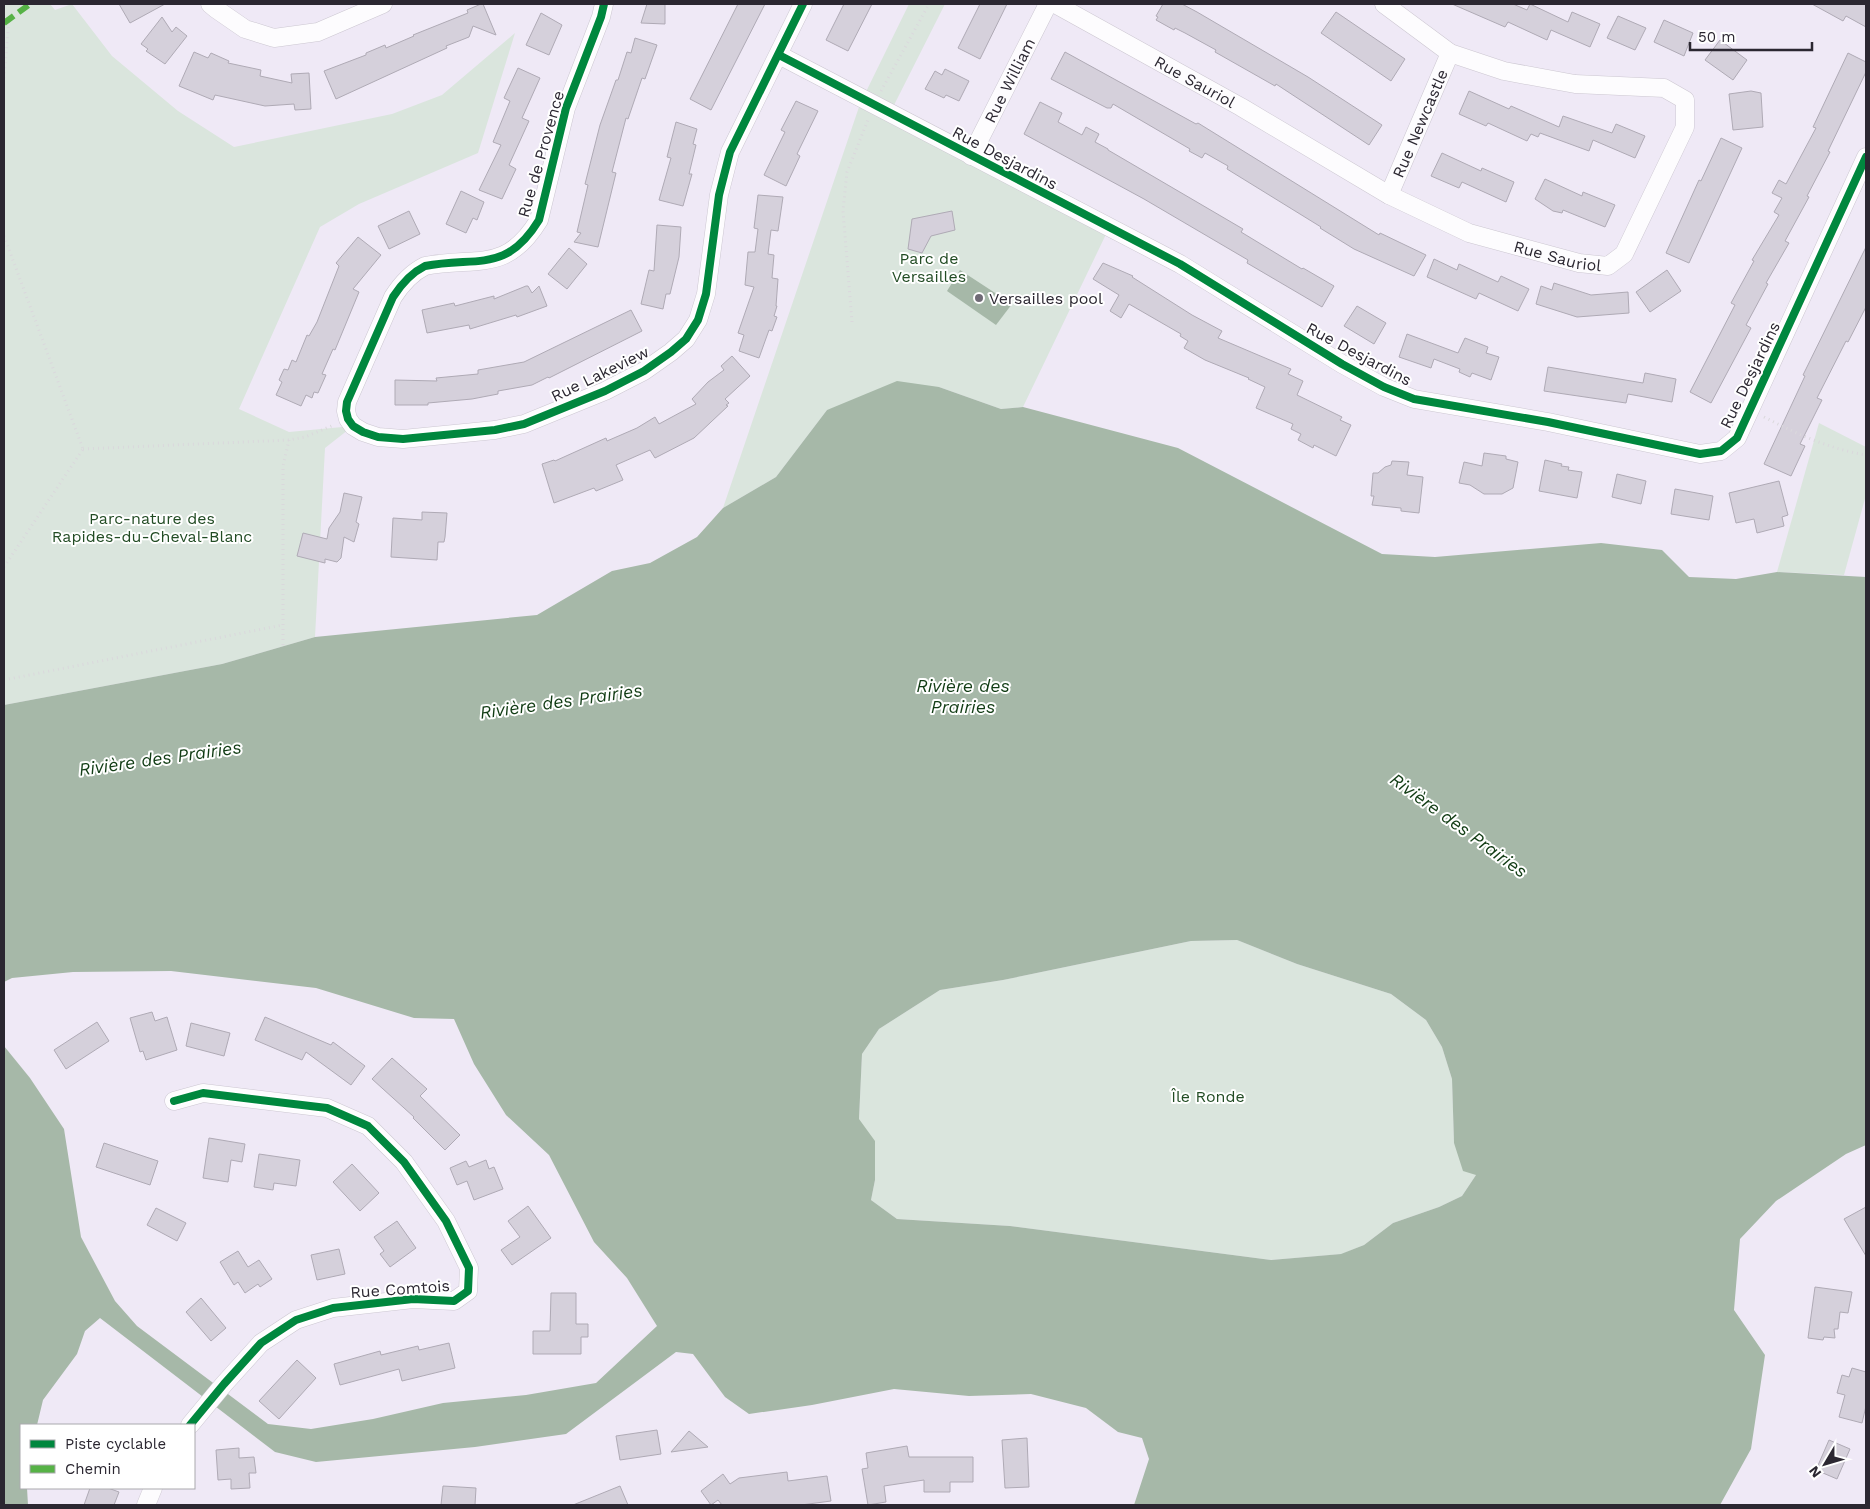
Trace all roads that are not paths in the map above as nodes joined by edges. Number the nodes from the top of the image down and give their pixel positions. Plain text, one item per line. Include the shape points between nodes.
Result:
1 (210, 4) edge
2 (383, 4) edge
3 (604, 4) edge
4 (803, 4) edge
5 (1048, 4) edge
6 (1055, 4) edge
7 (1384, 4) edge
8 (1450, 53) junction
9 (778, 55) junction
10 (972, 156) junction
11 (1866, 157) edge
12 (1389, 195) junction
13 (348, 419) joint
14 (174, 1101) dead end
15 (192, 1422) edge
16 (154, 1489) edge
17 (146, 1505) edge

1 - 2 street via 245,29 274,38 318,32
3 - 13 street, Rue de Provence via 566,108 539,220 529,236 514,250 498,258 425,266 403,282 356,381 346,411
4 - 9 street, Rue Lakeview
5 - 10 street, Rue William
6 - 12 street, Rue Sauriol via 1242,107
7 - 8 street, Rue Sauriol
8 - 12 street, Rue Newcastle
8 - 12 street, Rue Sauriol via 1504,71 1575,84 1664,88 1685,100 1685,127 1624,254 1608,266 1579,263 1470,232
9 - 10 street, Rue Desjardins
9 - 13 street, Rue Lakeview via 730,152 719,195 706,294 698,320 686,339 671,352 644,371 605,391 524,424 402,439 363,432
10 - 11 street, Rue Desjardins via 1180,264 1384,387 1414,399 1548,422 1700,454 1721,451 1737,438
14 - 15 street, Rue Comtois via 203,1093 327,1108 368,1126 404,1162 446,1221 470,1268 468,1291 454,1301 413,1299 333,1308 296,1320 261,1343
16 - 17 street

